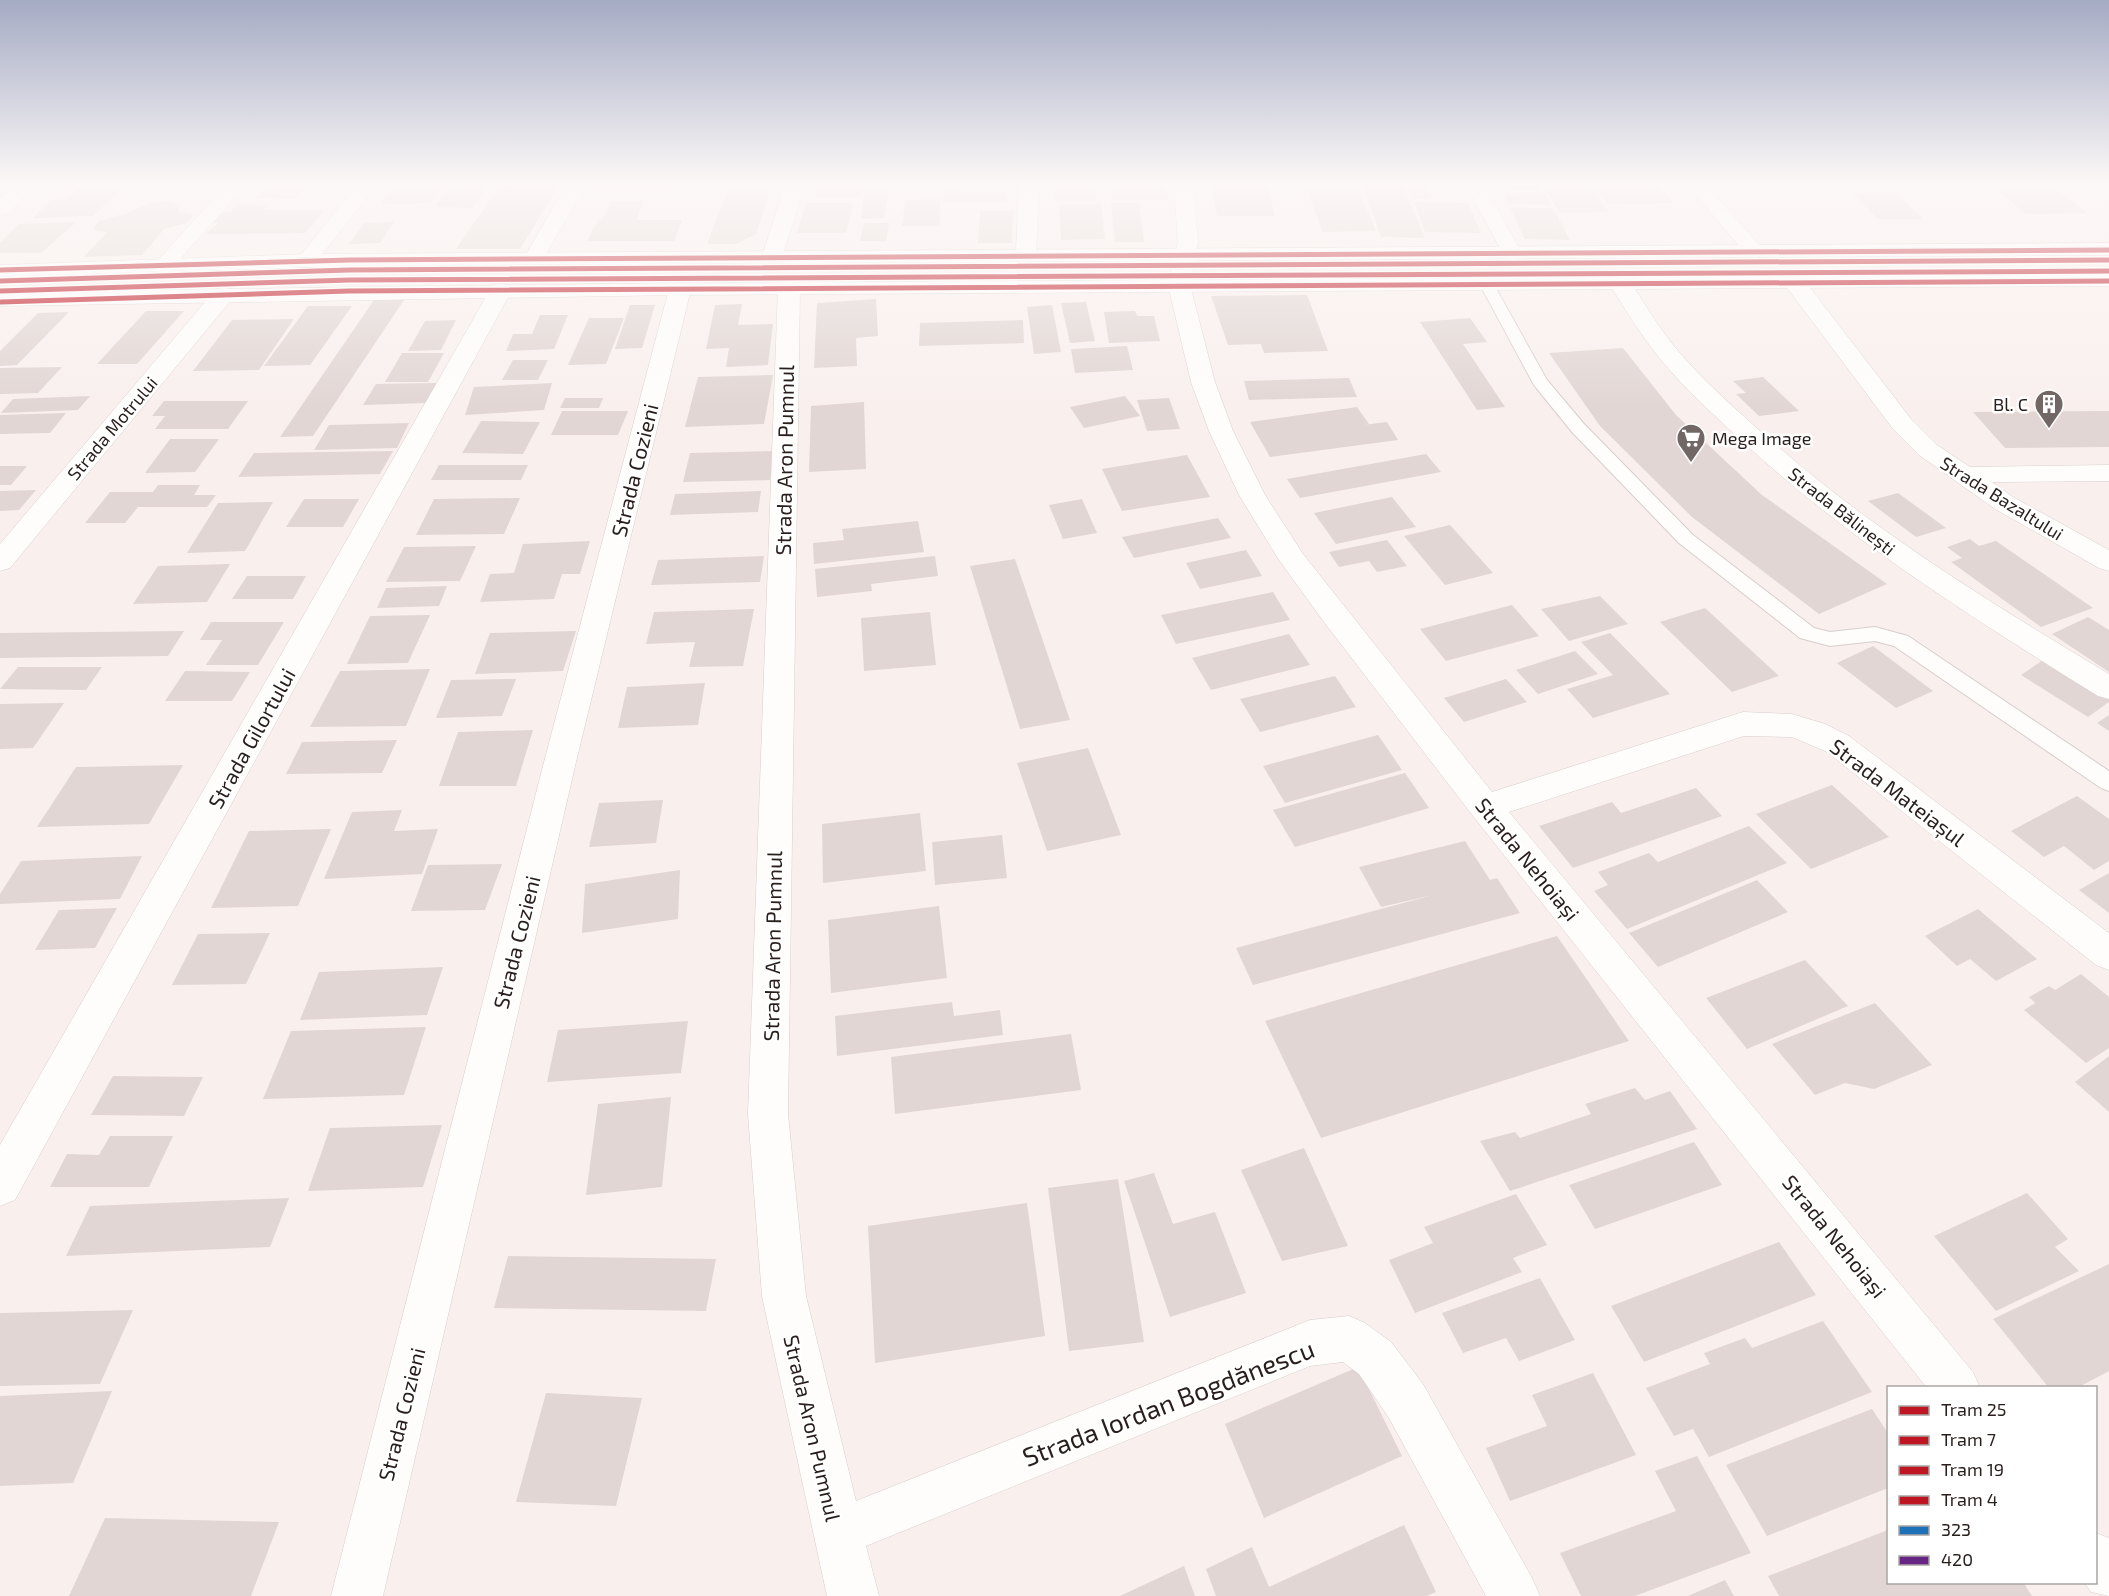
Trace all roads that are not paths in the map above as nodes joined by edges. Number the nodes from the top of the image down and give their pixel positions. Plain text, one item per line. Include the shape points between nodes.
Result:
1 (170, 258) edge
2 (480, 258) edge
3 (1065, 258) edge
4 (1185, 258) edge
5 (1399, 258) edge
6 (307, 260) joint
7 (166, 263) junction
8 (1183, 269) junction
9 (0, 271) edge
10 (2109, 280) edge
11 (1793, 281) junction
12 (1619, 282) junction
13 (1486, 283) junction
14 (789, 288) junction
15 (680, 289) junction
16 (501, 290) junction
17 (224, 294) junction
18 (0, 300) edge
19 (2109, 473) edge
20 (1961, 475) junction
21 (0, 562) edge
22 (2109, 562) edge
23 (2109, 688) edge
24 (2109, 782) edge
25 (1485, 807) junction
26 (2109, 954) edge
27 (0, 1185) edge
28 (1955, 1386) edge
29 (837, 1533) junction
30 (2097, 1558) edge
31 (2109, 1574) edge
32 (357, 1596) edge
33 (853, 1596) edge
34 (1514, 1596) edge

1 - 7 street
2 - 6 street
3 - 8 street
4 - 8 street, Strada Nehoiași
5 - 8 street
6 - 7 street
7 - 9 street
8 - 13 street
8 - 14 street
8 - 25 street, Strada Nehoiași via 1203,382 1252,495 1334,615
10 - 11 street
11 - 12 street
11 - 20 street, Strada Bazaltului via 1902,424
12 - 13 street
12 - 23 street, Strada Bălinești via 1676,363 1766,450 1872,537 1983,612
13 - 24 lane via 1540,382 1578,428 1686,539 1807,633 1830,639 1875,634 1901,641
14 - 15 street
14 - 29 street, Strada Aron Pumnul via 768,1114 784,1296
15 - 16 street
15 - 32 street, Strada Cozieni via 560,762
16 - 17 street
16 - 27 street, Strada Gilortului
17 - 18 street
17 - 21 street, Strada Motrului
19 - 20 street
20 - 22 street, Strada Bazaltului
25 - 26 street, Strada Mateiașul via 1743,724 1779,722 1814,730 1838,744
25 - 28 street, Strada Nehoiași
29 - 33 street, Strada Aron Pumnul
29 - 34 street, Strada Iordan Bogdănescu via 1310,1343 1349,1339 1375,1358 1406,1401
30 - 31 street

